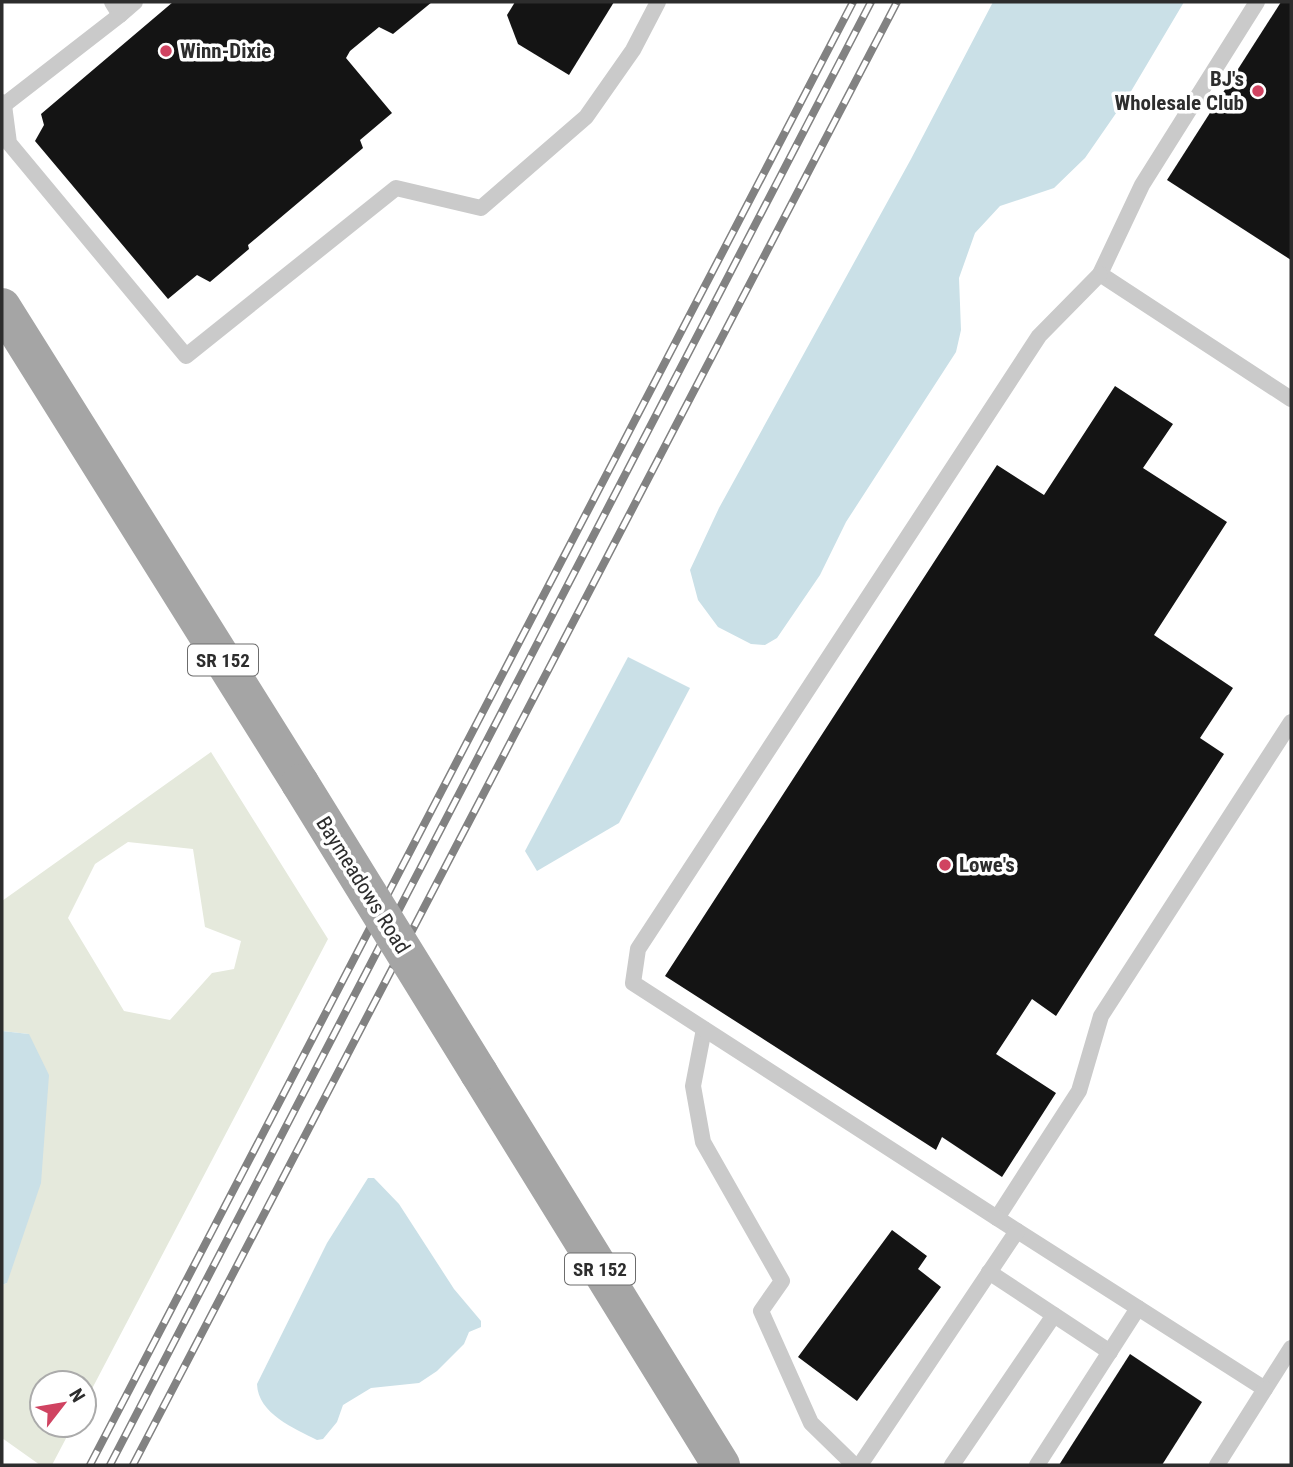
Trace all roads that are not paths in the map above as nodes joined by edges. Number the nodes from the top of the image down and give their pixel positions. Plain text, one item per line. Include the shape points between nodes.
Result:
1 (135, 2) edge
2 (658, 2) edge
3 (1256, 2) edge
4 (116, 8) edge
5 (3, 103) edge
6 (1100, 274) junction
7 (2, 307) edge
8 (1291, 399) edge
9 (1291, 722) edge
10 (704, 1029) junction
11 (997, 1218) junction
12 (1017, 1231) junction
13 (989, 1272) junction
14 (1138, 1308) junction
15 (1054, 1315) junction
16 (1291, 1348) edge
17 (1110, 1352) junction
18 (1265, 1389) junction
19 (721, 1465) edge
20 (854, 1465) edge
21 (860, 1465) edge
22 (952, 1465) edge
23 (1037, 1465) edge
24 (1217, 1465) edge

1 - 4 lane
2 - 5 lane via 633,50 586,117 481,208 396,188 186,356 9,143
3 - 6 lane via 1142,185
4 - 5 lane
6 - 8 lane
6 - 10 lane via 1039,335 638,950 633,983
7 - 19 main road, Baymeadows Road / SR 152, bridge
9 - 11 lane via 1101,1016 1079,1091
10 - 11 lane
10 - 20 lane via 693,1086 703,1142 782,1281 761,1311 811,1423
11 - 12 lane
12 - 13 lane
12 - 14 lane
13 - 15 lane
13 - 21 lane
14 - 17 lane
14 - 18 lane
15 - 17 lane
15 - 22 lane
16 - 18 lane
17 - 23 lane
18 - 24 lane

